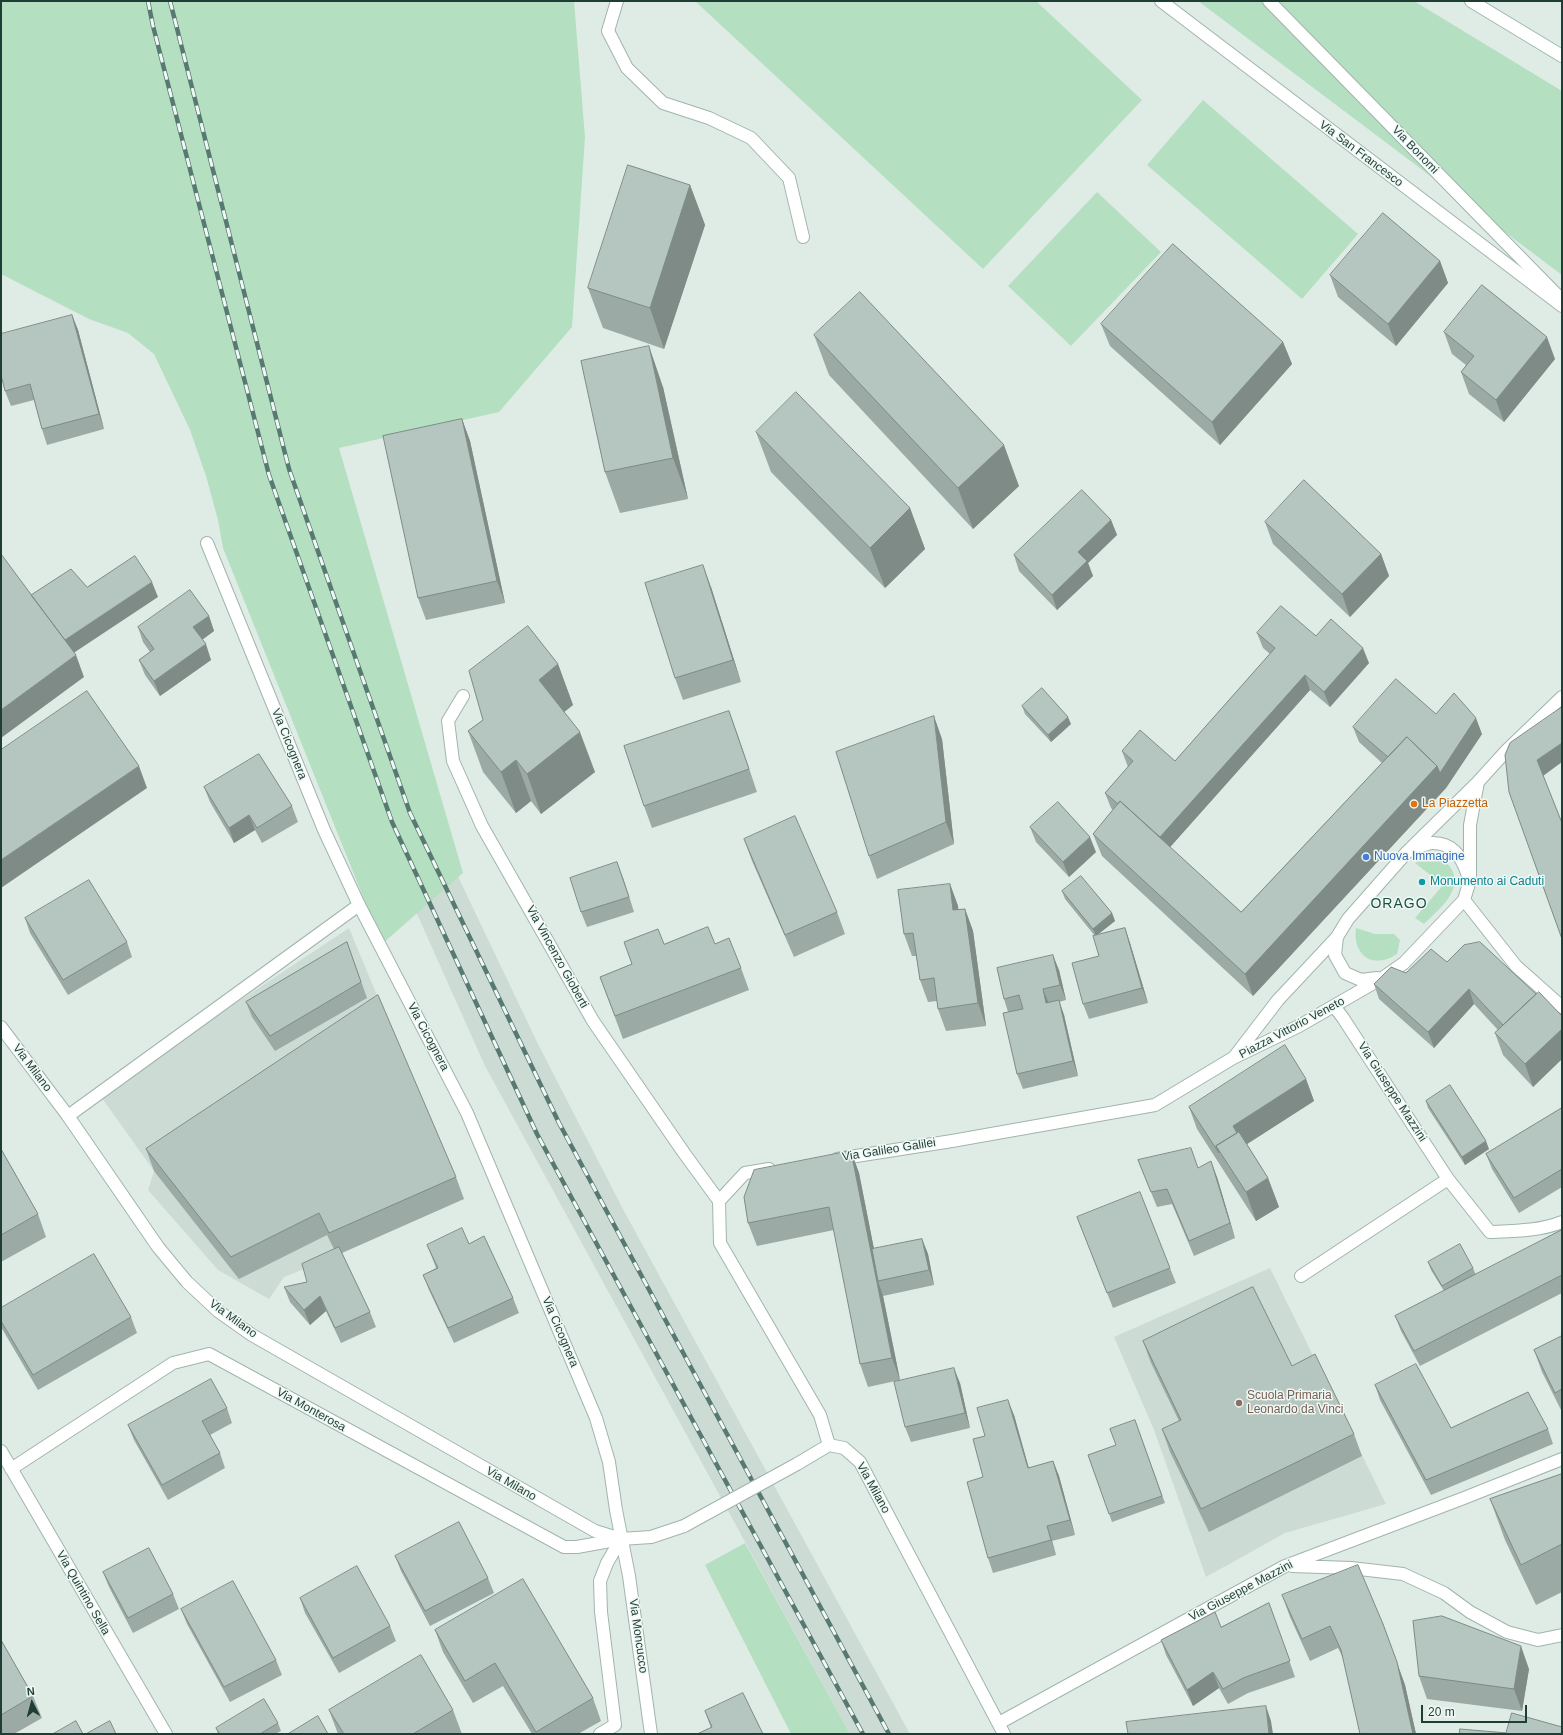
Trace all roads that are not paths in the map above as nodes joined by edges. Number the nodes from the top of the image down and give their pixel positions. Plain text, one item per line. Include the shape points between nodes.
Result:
1 (616, 1) edge
2 (1161, 1) edge
3 (1268, 1) edge
4 (1471, 1) edge
5 (1562, 56) edge
6 (803, 237) dead end
7 (1562, 300) edge
8 (1562, 306) edge
9 (207, 543) dead end
10 (463, 696) dead end
11 (1562, 697) edge
12 (1478, 782) junction
13 (1407, 852) junction
14 (1470, 880) junction
15 (1464, 900) junction
16 (359, 905) junction
17 (1337, 937) junction
18 (1384, 977) junction
19 (1334, 1006) junction
20 (1562, 1007) edge
21 (1, 1027) edge
22 (1234, 1058) junction
23 (68, 1116) junction
24 (822, 1161) edge
25 (783, 1167) edge
26 (1448, 1179) junction
27 (719, 1201) junction
28 (1562, 1222) edge
29 (1301, 1276) dead end
30 (829, 1445) junction
31 (1, 1451) edge
32 (1562, 1459) edge
33 (11, 1469) junction
34 (621, 1539) junction
35 (1285, 1566) junction
36 (1562, 1636) edge
37 (1002, 1728) edge
38 (166, 1734) edge
39 (600, 1734) edge
40 (651, 1734) edge

1 - 6 street via 608,31 627,68 663,103 709,118 751,138 789,178
2 - 8 street, Via San Francesco
3 - 7 street, Via Bonomi
4 - 5 street
9 - 16 street, Via Cicognera via 324,830
10 - 27 street, Via Vincenzo Gioberti via 448,721 453,761 482,826 593,1021
11 - 12 street
12 - 13 street, Piazza Vittorio Veneto
12 - 14 street, Piazza Vittorio Veneto via 1470,825
13 - 14 street, Piazza Vittorio Veneto via 1431,843 1450,847 1462,859
13 - 17 street, Piazza Vittorio Veneto via 1348,919
14 - 15 street, Piazza Vittorio Veneto
15 - 18 street, Piazza Vittorio Veneto via 1404,963
15 - 20 street via 1516,966
16 - 23 street
16 - 34 street, Via Cicognera via 467,1113 596,1418 609,1462
17 - 18 street, Piazza Vittorio Veneto via 1336,955 1345,973 1361,980
17 - 22 street, Piazza Vittorio Veneto via 1278,1000
18 - 19 street, Piazza Vittorio Veneto
19 - 22 street, Piazza Vittorio Veneto
19 - 26 street, Via Giuseppe Mazzini
21 - 23 street, Via Milano
22 - 24 street, Via Galileo Galilei via 1155,1105
23 - 34 street, Via Milano via 158,1247 187,1282 218,1311 252,1335 574,1520 595,1531
25 - 27 street via 745,1173
26 - 28 street, Via Giuseppe Mazzini via 1490,1232 1516,1231
26 - 29 street
27 - 30 street via 720,1244 820,1415
30 - 34 street, Via Milano, bridge via 684,1526 651,1537
30 - 37 street, Via Milano via 844,1448 860,1462
31 - 33 street, Via Quintino Sella
32 - 35 street, Via Giuseppe Mazzini
33 - 34 street, Via Monterosa via 173,1363 209,1354 564,1547
33 - 38 street, Via Quintino Sella
34 - 39 street via 600,1581 601,1612 615,1724
34 - 40 street, Via Moncucco via 629,1576
35 - 36 street via 1351,1568 1403,1574 1444,1593 1470,1612 1506,1632 1538,1640
35 - 37 street, Via Giuseppe Mazzini

